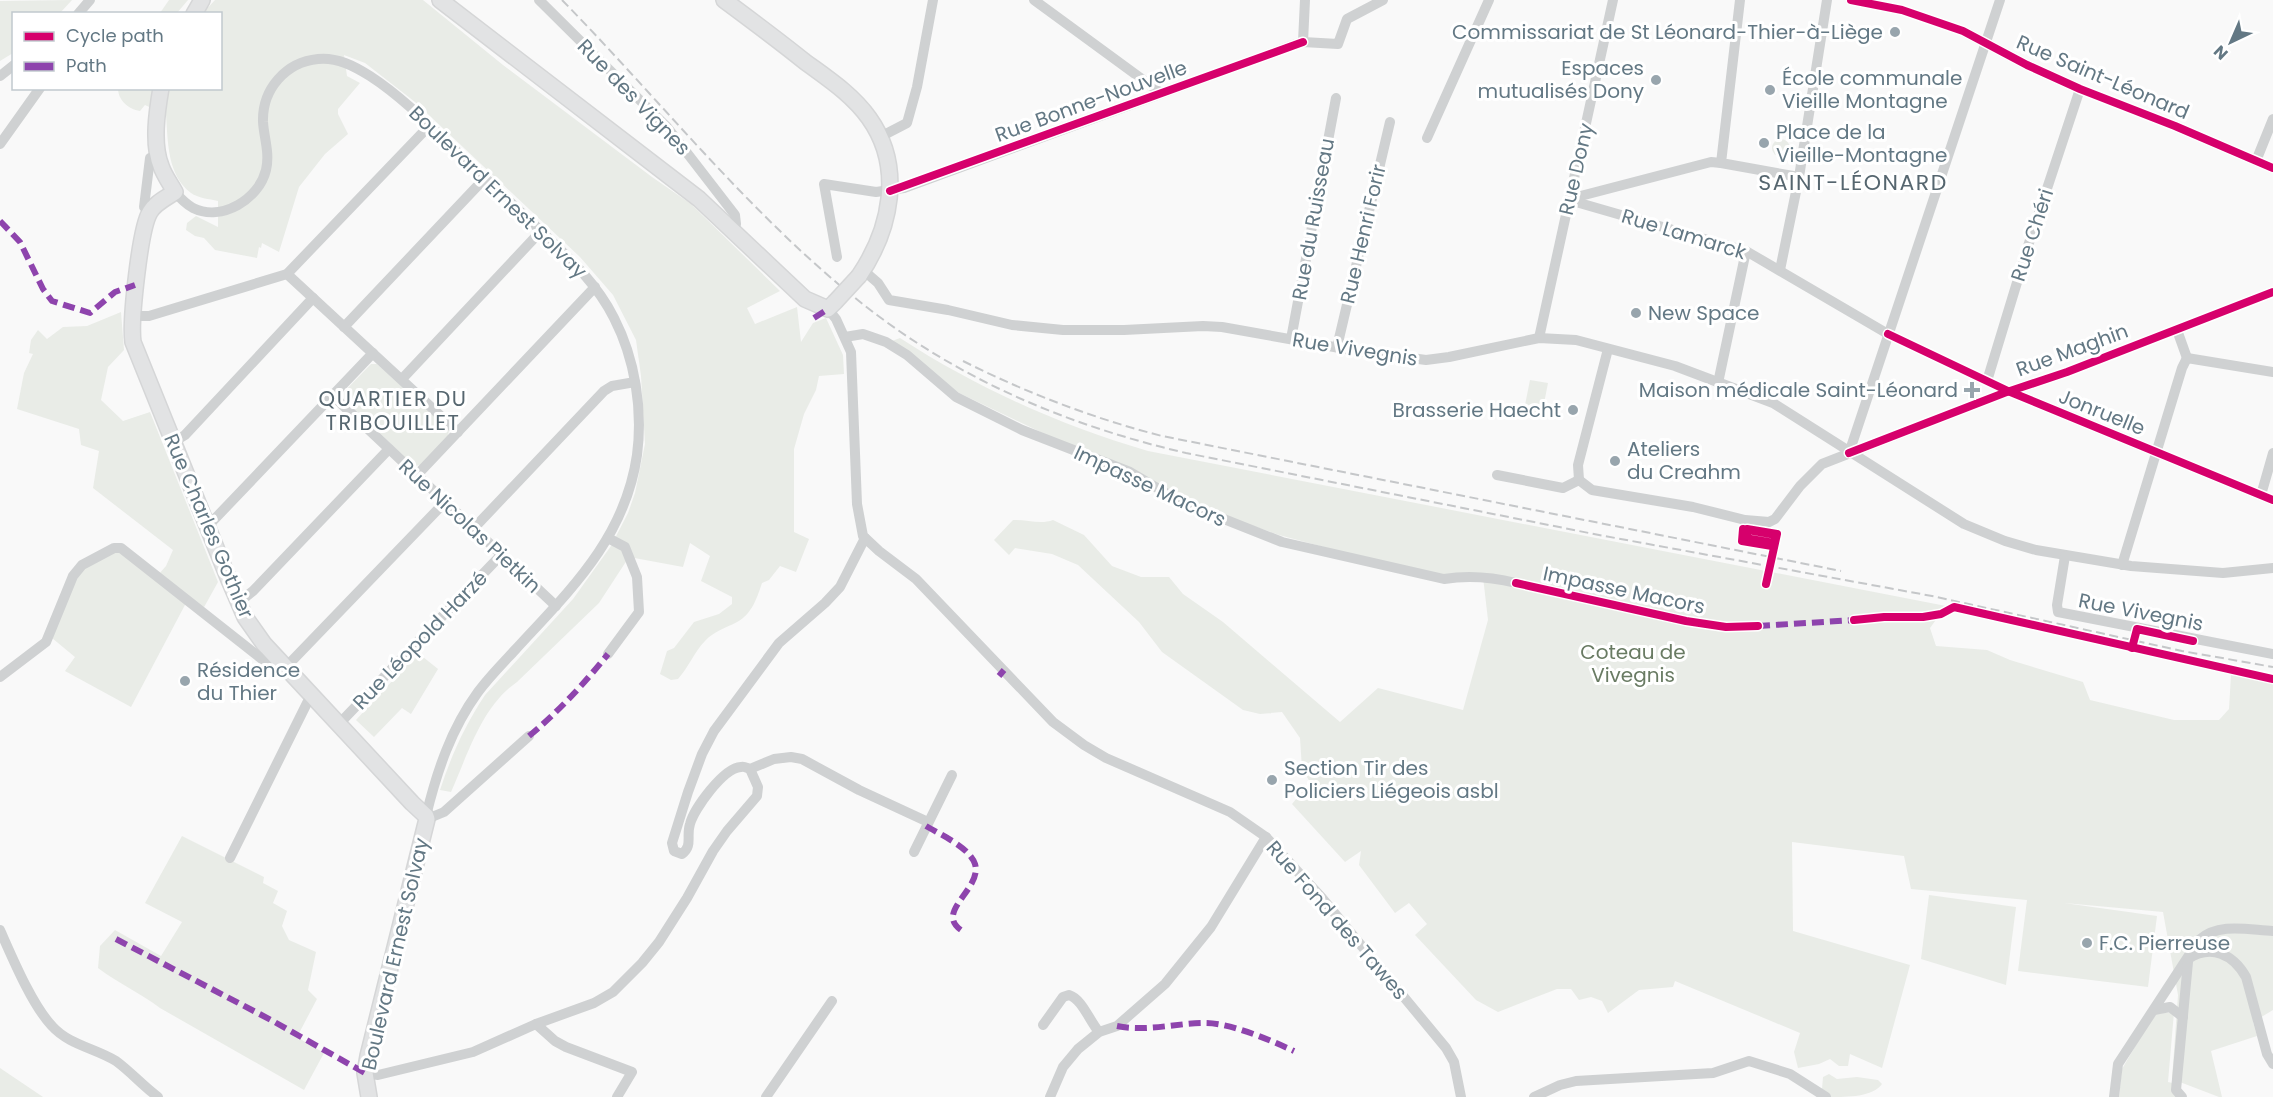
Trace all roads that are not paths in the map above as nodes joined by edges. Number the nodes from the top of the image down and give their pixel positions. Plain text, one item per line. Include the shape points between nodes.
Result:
1 (90, 0) edge
2 (440, 0) edge
3 (539, 0) edge
4 (724, 0) edge
5 (933, 0) edge
6 (1034, 0) edge
7 (1305, 0) edge
8 (1383, 0) edge
9 (1489, 0) edge
10 (1613, 0) edge
11 (1740, 0) edge
12 (1827, 0) edge
13 (1851, 0) edge
14 (2000, 0) edge
15 (80, 12) edge
16 (1303, 42) junction
17 (1986, 42) junction
18 (12, 67) edge
19 (0, 76) edge
20 (2080, 89) junction
21 (39, 90) edge
22 (161, 90) edge
23 (1161, 93) junction
24 (1336, 98) dead end
25 (2273, 119) edge
26 (1390, 122) dead end
27 (429, 126) junction
28 (880, 137) junction
29 (1427, 138) dead end
30 (0, 144) edge
31 (150, 158) dead end
32 (2256, 161) junction
33 (1721, 163) junction
34 (2273, 168) edge
35 (1799, 177) junction
36 (485, 178) junction
37 (890, 191) junction
38 (175, 192) junction
39 (1569, 200) junction
40 (150, 211) junction
41 (541, 231) junction
42 (733, 231) junction
43 (1746, 251) junction
44 (837, 257) dead end
45 (1780, 270) junction
46 (861, 273) junction
47 (287, 274) junction
48 (595, 287) junction
49 (2273, 292) edge
50 (313, 298) junction
51 (831, 306) junction
52 (132, 316) junction
53 (344, 327) junction
54 (2177, 330) junction
55 (1888, 334) junction
56 (845, 337) junction
57 (1539, 338) junction
58 (1291, 339) junction
59 (1337, 347) junction
60 (1608, 349) junction
61 (373, 353) junction
62 (2187, 358) junction
63 (2273, 372) edge
64 (402, 379) junction
65 (1986, 381) junction
66 (635, 382) junction
67 (1718, 383) junction
68 (2008, 391) junction
69 (333, 396) junction
70 (458, 432) junction
71 (172, 443) junction
72 (389, 449) junction
73 (2157, 452) junction
74 (1850, 453) junction
75 (2273, 453) edge
76 (417, 475) junction
77 (1497, 475) dead end
78 (1579, 480) junction
79 (2261, 495) junction
80 (2273, 500) edge
81 (445, 502) junction
82 (207, 527) junction
83 (474, 528) junction
84 (608, 538) junction
85 (865, 538) junction
86 (502, 555) junction
87 (2065, 556) junction
88 (2122, 565) junction
89 (2273, 568) edge
90 (1516, 583) dead end
91 (238, 603) junction
92 (556, 606) junction
93 (608, 654) dead end
94 (2273, 654) edge
95 (281, 662) junction
96 (0, 677) edge
97 (311, 695) junction
98 (338, 725) junction
99 (529, 736) dead end
100 (750, 769) junction
101 (952, 775) dead end
102 (426, 817) junction
103 (928, 822) junction
104 (1266, 837) junction
105 (914, 852) dead end
106 (230, 858) dead end
107 (0, 930) edge
108 (2273, 931) edge
109 (2188, 959) junction
110 (832, 1001) dead end
111 (2154, 1010) junction
112 (2183, 1017) junction
113 (536, 1024) junction
114 (1042, 1025) dead end
115 (1099, 1032) junction
116 (2273, 1064) edge
117 (364, 1089) edge
118 (158, 1097) edge
119 (617, 1097) edge
120 (766, 1097) edge
121 (1050, 1097) edge
122 (1461, 1097) edge
123 (1534, 1097) edge
124 (1826, 1097) edge
125 (2114, 1097) edge
126 (2182, 1097) edge

1 - 15 street
2 - 42 street via 690,192
3 - 42 street, Rue des Vignes via 680,141 735,215
4 - 28 street via 841,88 868,116
5 - 28 street via 907,123
6 - 23 street
7 - 16 street
8 - 16 street via 1347,19 1338,44
9 - 29 street
10 - 39 street, Rue Dony
11 - 33 street
12 - 35 street
13 - 17 street, Rue Saint-Léonard via 1933,19
14 - 17 street
16 - 23 street, Rue Bonne-Nouvelle
17 - 20 street, Rue Saint-Léonard
17 - 55 street
18 - 19 street
20 - 32 street, Rue Saint-Léonard
20 - 65 street, Rue Chéri
21 - 30 street
22 - 38 street, Boulevard Ernest Solvay via 157,151
23 - 37 street, Rue Bonne-Nouvelle
24 - 58 street, Rue du Ruisseau
25 - 32 street
26 - 59 street, Rue Henri Forir
27 - 36 street, Boulevard Ernest Solvay
27 - 38 street, Boulevard Ernest Solvay via 392,92 358,69 327,59 308,61 281,74 266,99 263,116 268,161 263,179 252,195 236,206 208,211 190,206
27 - 47 street
28 - 37 street via 890,174
31 - 40 street via 144,207
32 - 34 street, Rue Saint-Léonard
33 - 35 street
33 - 39 street via 1711,162
35 - 45 street
36 - 41 street, Boulevard Ernest Solvay
36 - 53 street
37 - 44 street via 824,184
37 - 46 street via 879,244
38 - 40 street
39 - 43 street, Rue Lamarck
39 - 57 street, Rue Dony
40 - 52 street, Rue Charles Gothier
41 - 48 street, Boulevard Ernest Solvay
41 - 64 street
42 - 51 street via 805,300
43 - 45 street, Rue Lamarck
43 - 67 street
45 - 55 street, Rue Lamarck
46 - 51 street, bridge
46 - 58 street, Rue Vivegnis via 878,283 889,300 1012,325 1063,330 1203,326
47 - 50 street
47 - 52 street via 149,316
48 - 66 street, Boulevard Ernest Solvay via 619,328
48 - 70 street
49 - 54 street, Rue Maghin
50 - 53 street
50 - 71 street via 185,435
51 - 56 street
52 - 71 street, Rue Charles Gothier via 133,342
53 - 61 street
54 - 62 street
54 - 68 street, Rue Maghin
55 - 65 street, Jonruelle
55 - 74 street
56 - 85 street via 853,369 857,504
56 - 90 street, Impasse Macors via 863,334 886,342 956,397 1022,430 1130,472 1181,502 1258,534 1443,579 1460,576
57 - 59 street, Rue Vivegnis via 1426,360
57 - 60 street, Rue Vivegnis via 1576,340
58 - 59 street, Rue Vivegnis
60 - 67 street, Rue Vivegnis via 1675,366
60 - 78 street via 1578,465
61 - 64 street
61 - 69 street
62 - 63 street
62 - 73 street
64 - 70 street
65 - 68 street, Jonruelle
66 - 83 street via 604,391
66 - 84 street, Boulevard Ernest Solvay via 639,416 637,456 624,504
67 - 74 street, Rue Vivegnis via 1773,404
68 - 73 street, Jonruelle
68 - 74 street, Rue Maghin
69 - 72 street, Rue Nicolas Pietkin
69 - 82 street
70 - 76 street
71 - 82 street, Rue Charles Gothier
72 - 76 street, Rue Nicolas Pietkin
72 - 91 street
73 - 79 street, Jonruelle
73 - 88 street
74 - 78 street, Rue Maghin via 1822,464 1769,522 1592,490
74 - 87 street, Rue Vivegnis via 1964,524 2023,547
75 - 79 street
76 - 81 street, Rue Nicolas Pietkin
77 - 78 street via 1563,488
79 - 80 street, Jonruelle
81 - 83 street, Rue Nicolas Pietkin
81 - 95 street
82 - 91 street, Rue Charles Gothier
83 - 86 street, Rue Nicolas Pietkin
84 - 92 street, Boulevard Ernest Solvay via 586,572
84 - 93 street via 625,548 637,577 639,612
85 - 100 street via 840,587 779,643 714,731 684,803 672,843 674,851 682,854 687,850 688,827 694,812 723,775 740,766
85 - 104 street, Rue Fond des Tawes via 916,579 1053,722 1106,758 1230,812
86 - 92 street, Rue Nicolas Pietkin
86 - 98 street, Rue Léopold Harzé
87 - 88 street, Rue Vivegnis
87 - 94 street, Rue Vivegnis via 2058,612
88 - 89 street, Rue Vivegnis via 2223,573
91 - 95 street, Rue Charles Gothier via 255,632
92 - 102 street, Boulevard Ernest Solvay via 484,683 457,724 443,755
95 - 96 street via 267,663 121,548 114,548 82,565 73,576 45,642
95 - 97 street, Rue Charles Gothier
97 - 98 street, Rue Charles Gothier
97 - 106 street
98 - 102 street, Rue Charles Gothier
99 - 102 street via 444,812
100 - 103 street via 774,759 802,759
100 - 113 street via 758,787 757,796 727,831 675,919 642,963 603,999
101 - 103 street
102 - 117 street, Boulevard Ernest Solvay
103 - 105 street
104 - 115 street via 1211,927 1165,984 1117,1026
104 - 122 street, Rue Fond des Tawes via 1322,898 1446,1048 1454,1062
107 - 118 street via 51,1025 65,1038 117,1062
108 - 109 street via 2213,931 2199,940
109 - 111 street
109 - 112 street
109 - 116 street via 2202,952 2217,951 2241,969
110 - 120 street
111 - 112 street via 2170,1007
111 - 125 street via 2118,1064
112 - 126 street via 2176,1090
113 - 117 street via 473,1052 378,1075
113 - 119 street via 566,1047 632,1072
114 - 115 street via 1063,997 1069,995 1078,999
115 - 121 street via 1078,1048 1064,1066
123 - 124 street via 1576,1081 1713,1073 1749,1061 1790,1074

